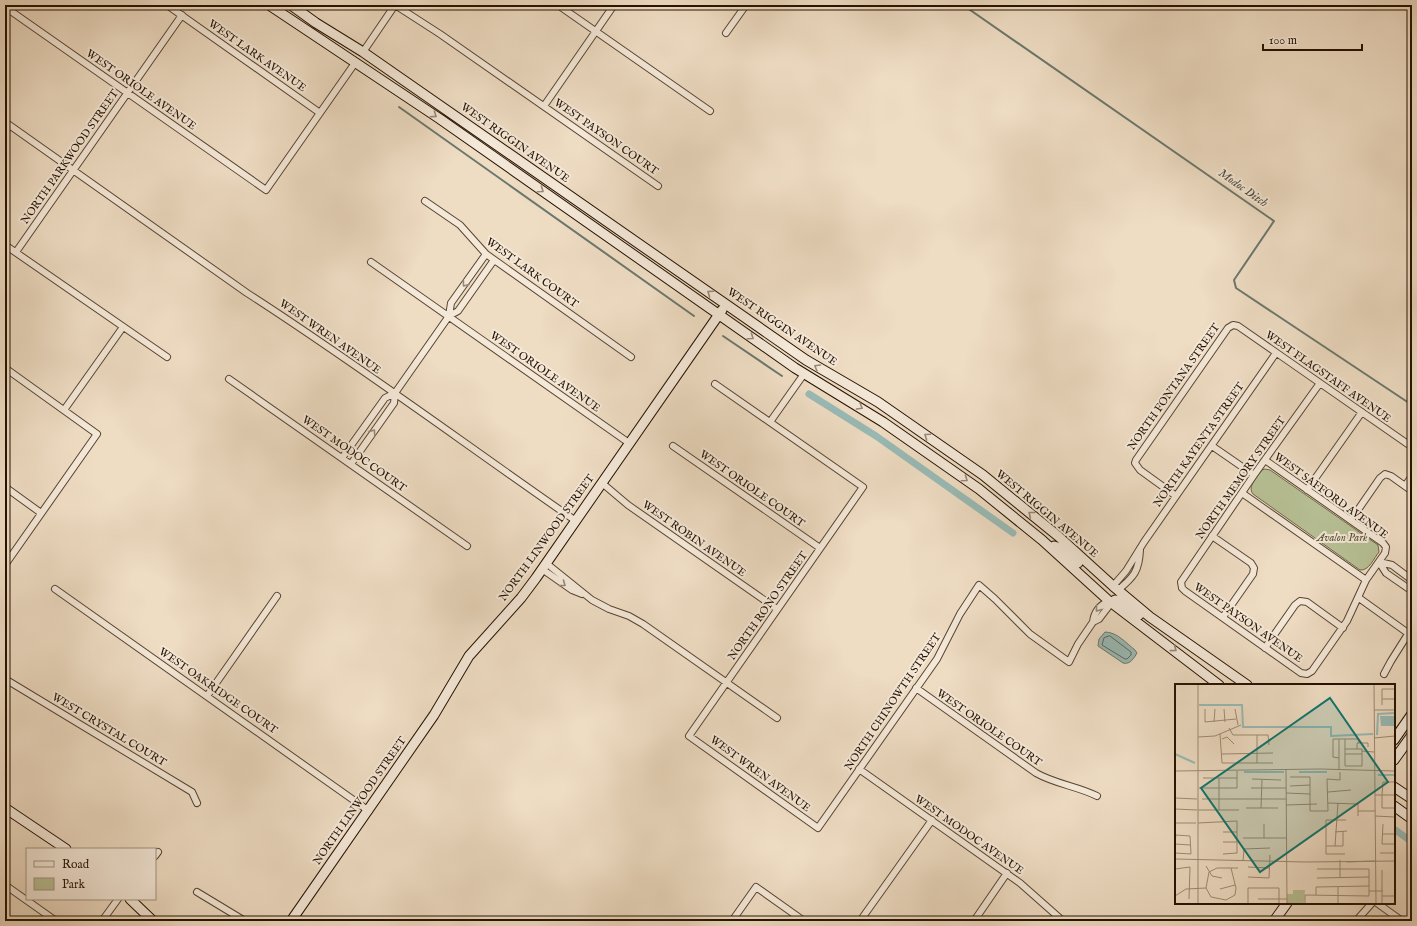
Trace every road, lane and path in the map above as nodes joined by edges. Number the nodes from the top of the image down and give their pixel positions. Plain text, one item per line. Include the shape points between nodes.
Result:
1 (167, 5) edge
2 (291, 5) edge
3 (395, 5) edge
4 (558, 5) edge
5 (614, 5) edge
6 (746, 5) edge
7 (5, 7) edge
8 (272, 7) edge
9 (182, 15) junction
10 (595, 31) junction
11 (726, 33) dead end
12 (363, 52) junction
13 (355, 63) junction
14 (127, 93) junction
15 (437, 104) junction
16 (544, 106) junction
17 (710, 111) dead end
18 (320, 113) junction
19 (5, 122) edge
20 (73, 170) junction
21 (658, 186) dead end
22 (426, 201) dead end
23 (5, 245) edge
24 (16, 252) junction
25 (486, 254) junction
26 (494, 260) junction
27 (371, 262) dead end
28 (726, 305) junction
29 (719, 315) junction
30 (449, 316) junction
31 (1233, 325) joint
32 (123, 327) junction
33 (1276, 353) junction
34 (167, 357) dead end
35 (631, 357) dead end
36 (5, 368) edge
37 (804, 374) junction
38 (229, 379) dead end
39 (1320, 383) junction
40 (715, 384) dead end
41 (394, 393) junction
42 (64, 410) junction
43 (1362, 412) junction
44 (770, 422) junction
45 (629, 443) junction
46 (673, 446) dead end
47 (1212, 446) junction
48 (1412, 447) edge
49 (342, 458) junction
50 (1265, 460) junction
51 (351, 464) junction
52 (1254, 475) junction
53 (1412, 476) edge
54 (602, 483) junction
55 (1405, 486) junction
56 (5, 487) edge
57 (1307, 490) junction
58 (1412, 491) edge
59 (1242, 493) junction
60 (1176, 496) junction
61 (41, 513) junction
62 (576, 520) junction
63 (1350, 520) junction
64 (1212, 536) junction
65 (1042, 540) junction
66 (467, 546) dead end
67 (820, 548) junction
68 (1140, 550) junction
69 (1379, 562) junction
70 (5, 565) edge
71 (1130, 565) junction
72 (544, 566) junction
73 (1137, 569) junction
74 (1366, 580) junction
75 (1412, 580) edge
76 (1181, 585) joint
77 (55, 588) dead end
78 (1115, 588) junction
79 (1412, 591) edge
80 (277, 596) dead end
81 (1359, 598) junction
82 (1111, 601) junction
83 (777, 609) junction
84 (1223, 617) junction
85 (1343, 628) junction
86 (1410, 635) edge
87 (1185, 642) junction
88 (1265, 648) junction
89 (1384, 674) dead end
90 (5, 679) edge
91 (727, 683) junction
92 (1218, 684) edge
93 (1246, 684) edge
94 (916, 688) junction
95 (207, 696) junction
96 (1412, 714) edge
97 (777, 718) dead end
98 (1412, 735) edge
99 (689, 736) joint
100 (1395, 739) edge
101 (1395, 759) edge
102 (859, 769) junction
103 (1395, 787) edge
104 (1097, 796) dead end
105 (1412, 799) edge
106 (197, 803) dead end
107 (1395, 807) edge
108 (5, 808) edge
109 (369, 811) junction
110 (1412, 819) edge
111 (932, 820) junction
112 (818, 828) joint
113 (65, 848) edge
114 (1007, 873) junction
115 (5, 885) edge
116 (197, 892) dead end
117 (26, 900) edge
118 (26, 900) edge
119 (117, 900) edge
120 (131, 900) edge
121 (1286, 904) edge
122 (1371, 904) edge
123 (1378, 904) edge
124 (56, 921) edge
125 (102, 921) edge
126 (153, 921) edge
127 (245, 921) edge
128 (291, 921) edge
129 (732, 921) edge
130 (804, 921) edge
131 (860, 921) edge
132 (974, 921) edge
133 (1062, 921) edge
134 (1274, 921) edge
135 (1356, 921) edge
136 (1402, 921) edge

1 - 9 street
2 - 12 main road, WEST RIGGIN AVENUE
3 - 12 street
3 - 16 street
4 - 10 street
5 - 10 street
6 - 11 street
7 - 14 street, WEST ORIOLE AVENUE
8 - 12 main road via 293,15 354,53
8 - 13 main road
9 - 14 street, NORTH PARKWOOD STREET
9 - 18 street, WEST LARK AVENUE
10 - 16 street
10 - 17 street
12 - 15 main road, WEST RIGGIN AVENUE
13 - 15 main road via 369,63 426,101
13 - 18 street
13 -> 29 main road
14 - 18 street, WEST ORIOLE AVENUE via 266,190
14 - 20 street, NORTH PARKWOOD STREET
28 -> 15 main road, WEST RIGGIN AVENUE
16 - 21 street, WEST PAYSON COURT
19 - 20 street, WEST WREN AVENUE
20 - 24 street, NORTH PARKWOOD STREET
20 - 41 street, WEST WREN AVENUE
22 - 25 street, WEST LARK COURT via 460,225
23 - 24 street
24 - 32 street
25 - 26 street, WEST LARK COURT
25 -> 30 street via 451,303
26 - 30 street via 458,311
26 - 35 street, WEST LARK COURT
27 - 30 street
28 - 29 main road, NORTH LINWOOD STREET
78 -> 28 main road, WEST RIGGIN AVENUE via 1058,536 983,475 878,402 806,360
29 -> 37 main road
29 - 45 main road, NORTH LINWOOD STREET
30 - 41 street
30 - 45 street, WEST ORIOLE AVENUE
31 - 33 street, WEST FLAGSTAFF AVENUE
31 - 60 street, NORTH FONTANA STREET via 1228,328 1137,457 1135,464 1140,470
32 - 34 street
32 - 42 street
33 - 39 street, WEST FLAGSTAFF AVENUE
33 - 47 street, NORTH KAYENTA STREET
36 - 42 street
37 - 44 street
37 -> 65 main road via 887,424 979,489
38 - 49 street, WEST MODOC COURT
39 - 43 street, WEST FLAGSTAFF AVENUE
39 - 50 street, NORTH MEMORY STREET
40 - 44 street
41 - 49 street via 385,398
51 -> 41 street via 394,403
41 - 62 street, WEST WREN AVENUE
42 - 61 street via 97,434
43 - 48 street, WEST FLAGSTAFF AVENUE
43 - 57 street
44 - 67 street, NORTH RONO STREET via 863,487
45 - 54 main road, NORTH LINWOOD STREET
46 - 67 street, WEST ORIOLE COURT
47 - 52 street
47 - 60 street, NORTH KAYENTA STREET
49 - 51 street, WEST MODOC COURT
50 - 52 street, NORTH MEMORY STREET
50 - 57 street, WEST SAFFORD AVENUE
51 - 66 street, WEST MODOC COURT
52 - 59 street, NORTH MEMORY STREET
53 - 55 street
54 - 62 main road, NORTH LINWOOD STREET
54 - 83 street, WEST ROBIN AVENUE via 628,505
55 - 58 street
55 - 63 street via 1385,474
56 - 61 street
57 - 63 street, WEST SAFFORD AVENUE
59 - 64 street, NORTH MEMORY STREET
59 - 74 street
60 - 68 street, NORTH KAYENTA STREET
61 - 70 street
62 - 72 main road, NORTH LINWOOD STREET
63 - 69 street, WEST SAFFORD AVENUE via 1383,543 1385,553
64 - 76 street, NORTH MEMORY STREET via 1181,580
64 - 84 street via 1251,563 1254,568 1253,574
65 - 78 main road via 1060,548 1111,590
65 - 82 main road
67 - 83 street, NORTH RONO STREET
68 - 71 street, NORTH KAYENTA STREET
68 - 73 street, NORTH KAYENTA STREET
69 - 74 street
69 - 75 street via 1392,565
69 - 79 street via 1386,573
71 - 73 street
71 - 78 street, NORTH KAYENTA STREET
72 - 91 street via 572,590 640,622
72 - 109 main road, NORTH LINWOOD STREET via 521,598 469,656 434,716
73 - 78 street, NORTH KAYENTA STREET via 1128,582
74 - 81 street
76 - 84 street, WEST PAYSON AVENUE via 1185,591
77 - 95 street, WEST OAKRIDGE COURT
78 - 87 main road, WEST RIGGIN AVENUE
80 - 95 street
81 - 85 street
81 - 86 street
82 - 87 main road via 1113,599 1120,602 1167,636
82 -> 92 main road
82 - 94 street, NORTH CHINOWTH STREET via 1102,604 1094,615 1093,622 1069,662 1030,634 979,585 960,614 942,650
83 - 91 street, NORTH RONO STREET
84 - 88 street, WEST PAYSON AVENUE
85 - 88 street, WEST PAYSON AVENUE via 1307,674 1301,673
85 - 88 street via 1307,602 1300,601 1295,604
86 - 89 street
87 - 93 main road, WEST RIGGIN AVENUE
90 - 106 street, WEST CRYSTAL COURT via 192,792
91 - 97 street
91 - 99 street, NORTH RONO STREET
94 - 102 street, NORTH CHINOWTH STREET
94 - 104 street, WEST ORIOLE COURT via 1036,773
95 - 109 street, WEST OAKRIDGE COURT
96 - 100 main road
98 - 101 main road
99 - 112 street, WEST WREN AVENUE
102 - 111 street, WEST MODOC AVENUE
102 - 112 street, NORTH CHINOWTH STREET
103 - 105 main road
107 - 110 main road
108 - 113 main road
109 - 128 main road, NORTH LINWOOD STREET
111 - 114 street, WEST MODOC AVENUE
111 - 131 street
114 - 132 street
114 - 133 street, WEST MODOC AVENUE
115 - 118 street
116 - 127 street
117 - 124 street
119 - 125 street
120 - 126 main road
121 - 134 main road
122 - 135 street
123 - 136 street
129 - 130 street via 756,887

